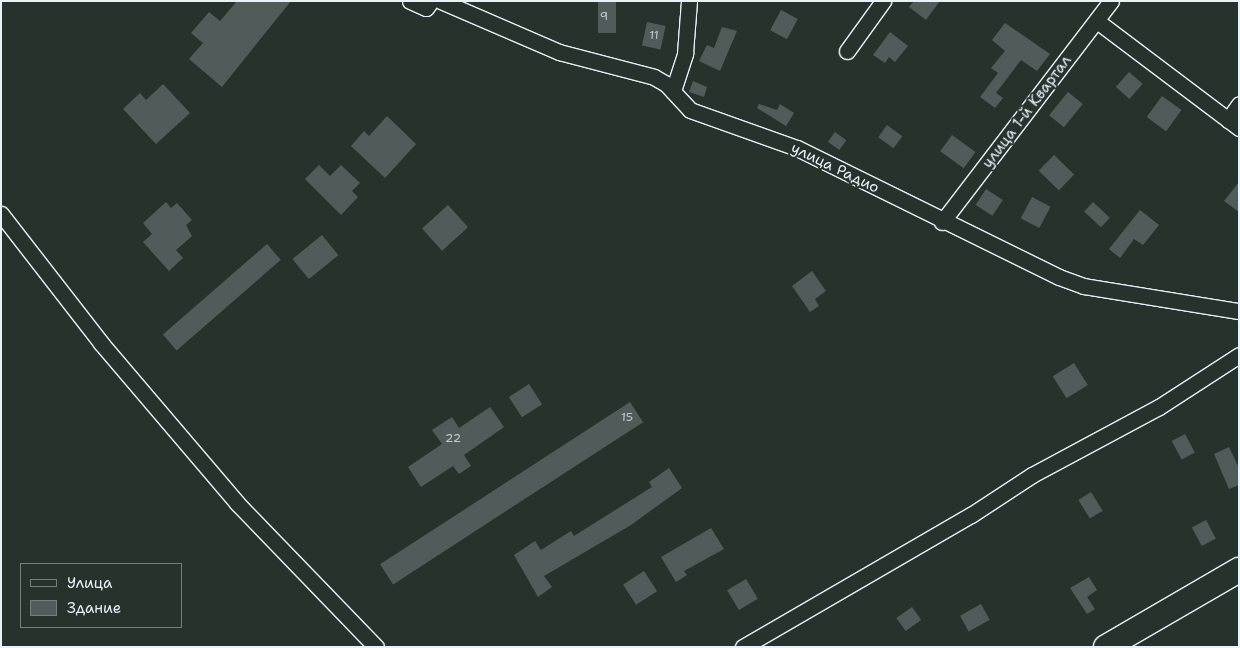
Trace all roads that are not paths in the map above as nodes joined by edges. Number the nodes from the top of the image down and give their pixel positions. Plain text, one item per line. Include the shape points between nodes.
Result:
1 (410, 1) edge
2 (441, 1) edge
3 (689, 1) edge
4 (883, 1) edge
5 (1111, 1) edge
6 (428, 5) edge
7 (1097, 21) junction
8 (847, 51) dead end
9 (673, 91) junction
10 (1239, 104) edge
11 (1233, 124) edge
12 (1, 214) edge
13 (942, 222) junction
14 (1239, 311) edge
15 (1239, 355) edge
16 (1239, 570) edge
17 (1239, 586) edge
18 (376, 647) edge
19 (743, 647) edge
20 (1106, 647) edge
21 (1134, 647) edge

1 - 6 street
2 - 9 street, улица Радио via 559,52 654,78
3 - 9 street via 684,53
4 - 8 street
5 - 7 street, улица 1-й Квартал
7 - 11 street
7 - 13 street, улица 1-й Квартал
9 - 13 street, улица Радио via 690,110 797,148
10 - 11 street
12 - 18 street via 101,342 237,503
13 - 14 street, улица Радио via 1084,286
15 - 19 street via 1159,407 1032,475 971,515
16 - 20 main road
17 - 21 main road

